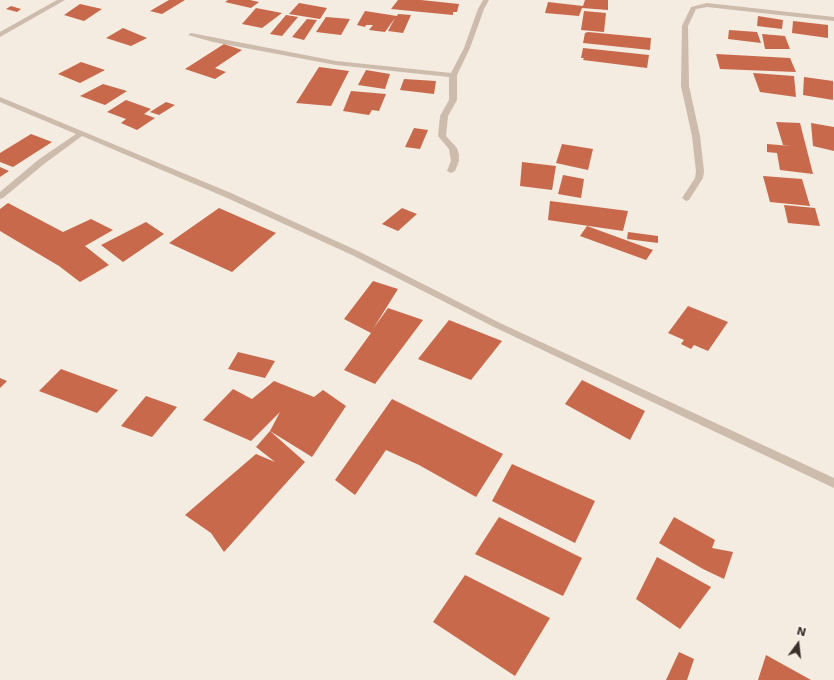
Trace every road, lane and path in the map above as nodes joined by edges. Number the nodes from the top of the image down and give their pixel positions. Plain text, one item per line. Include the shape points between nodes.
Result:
1 (62, 0) edge
2 (486, 0) edge
3 (834, 18) edge
4 (191, 34) dead end
5 (0, 35) edge
6 (453, 75) junction
7 (0, 99) edge
8 (82, 133) junction
9 (451, 172) dead end
10 (0, 196) edge
11 (686, 198) dead end
12 (834, 483) edge

1 - 5 street
2 - 6 street
3 - 11 street via 707,5 693,8 685,26 685,86 696,136 700,171 699,178
4 - 6 street via 336,62
6 - 9 street via 453,100 444,116 442,127 442,136 453,148 455,155
7 - 8 street
8 - 10 street
8 - 12 street via 228,194 497,325

